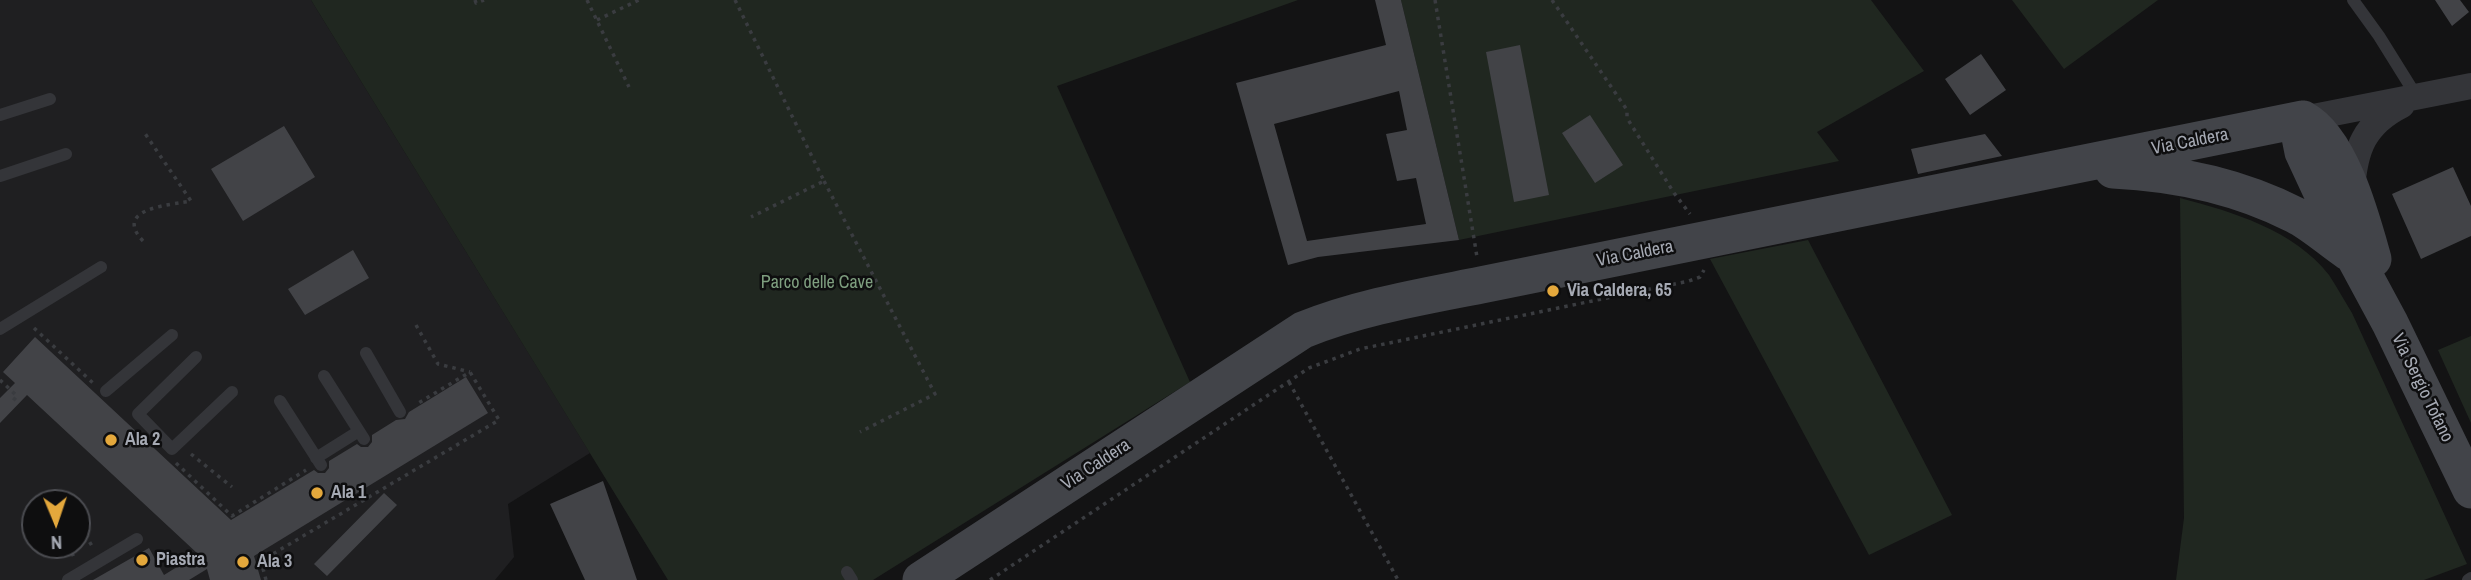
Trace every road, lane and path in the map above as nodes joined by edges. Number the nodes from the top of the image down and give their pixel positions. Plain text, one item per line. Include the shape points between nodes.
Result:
1 (475, 0) edge
2 (484, 0) edge
3 (587, 0) edge
4 (639, 0) edge
5 (735, 0) edge
6 (1435, 0) edge
7 (1552, 0) edge
8 (2354, 0) edge
9 (597, 20) junction
10 (2471, 86) edge
11 (629, 87) dead end
12 (2417, 97) junction
13 (50, 99) dead end
14 (0, 115) edge
15 (2303, 120) junction
16 (144, 132) dead end
17 (66, 154) dead end
18 (2064, 167) junction
19 (0, 176) edge
20 (824, 181) junction
21 (2351, 191) junction
22 (751, 217) dead end
23 (1693, 219) dead end
24 (143, 241) dead end
25 (2354, 257) junction
26 (1705, 260) dead end
27 (101, 267) dead end
28 (1481, 285) junction
29 (2390, 323) junction
30 (416, 325) dead end
31 (0, 329) edge
32 (172, 335) dead end
33 (366, 353) dead end
34 (196, 357) dead end
35 (470, 372) dead end
36 (324, 376) dead end
37 (0, 380) edge
38 (1289, 382) junction
39 (106, 391) dead end
40 (232, 392) dead end
41 (280, 401) dead end
42 (12, 402) dead end
43 (400, 412) dead end
44 (860, 432) dead end
45 (171, 450) junction
46 (232, 487) dead end
47 (2471, 490) edge
48 (137, 539) dead end
49 (68, 580) edge
50 (920, 580) edge
51 (990, 580) edge
52 (1398, 580) edge

1 - 2 path
3 - 9 path
4 - 9 path
5 - 20 path
6 - 28 path
7 - 23 path via 1627,110 1627,118
8 - 12 lane
9 - 11 path
10 - 12 street, Via Caldera
12 - 15 street, Via Caldera
12 - 21 street, Via Sergio Tofano via 2384,114 2369,128 2354,165
13 - 14 lane
15 - 18 street, Via Caldera
15 - 21 street, Via Sergio Tofano via 2327,141
15 - 25 street, Via Sergio Tofano via 2299,132 2303,152
16 - 24 path via 191,201 145,210 137,216 136,234
17 - 19 lane
18 - 25 street, Via Sergio Tofano via 2145,171 2222,186 2297,216
18 - 28 street, Via Caldera
20 - 22 path
20 - 44 path via 935,394
21 - 29 street, Via Sergio Tofano
25 - 29 street, Via Sergio Tofano
26 - 38 path via 1703,273 1689,281 1360,349 1310,368
27 - 31 lane
28 - 50 street, Via Caldera via 1352,312 1303,330
29 - 47 street, Via Sergio Tofano
30 - 35 path via 438,364
32 - 39 lane
33 - 43 lane
34 - 45 lane via 133,418
36 - 41 lane via 362,435 318,462
37 - 42 path via 18,396
38 - 51 path
38 - 52 path
40 - 45 lane
45 - 46 path
48 - 49 lane

